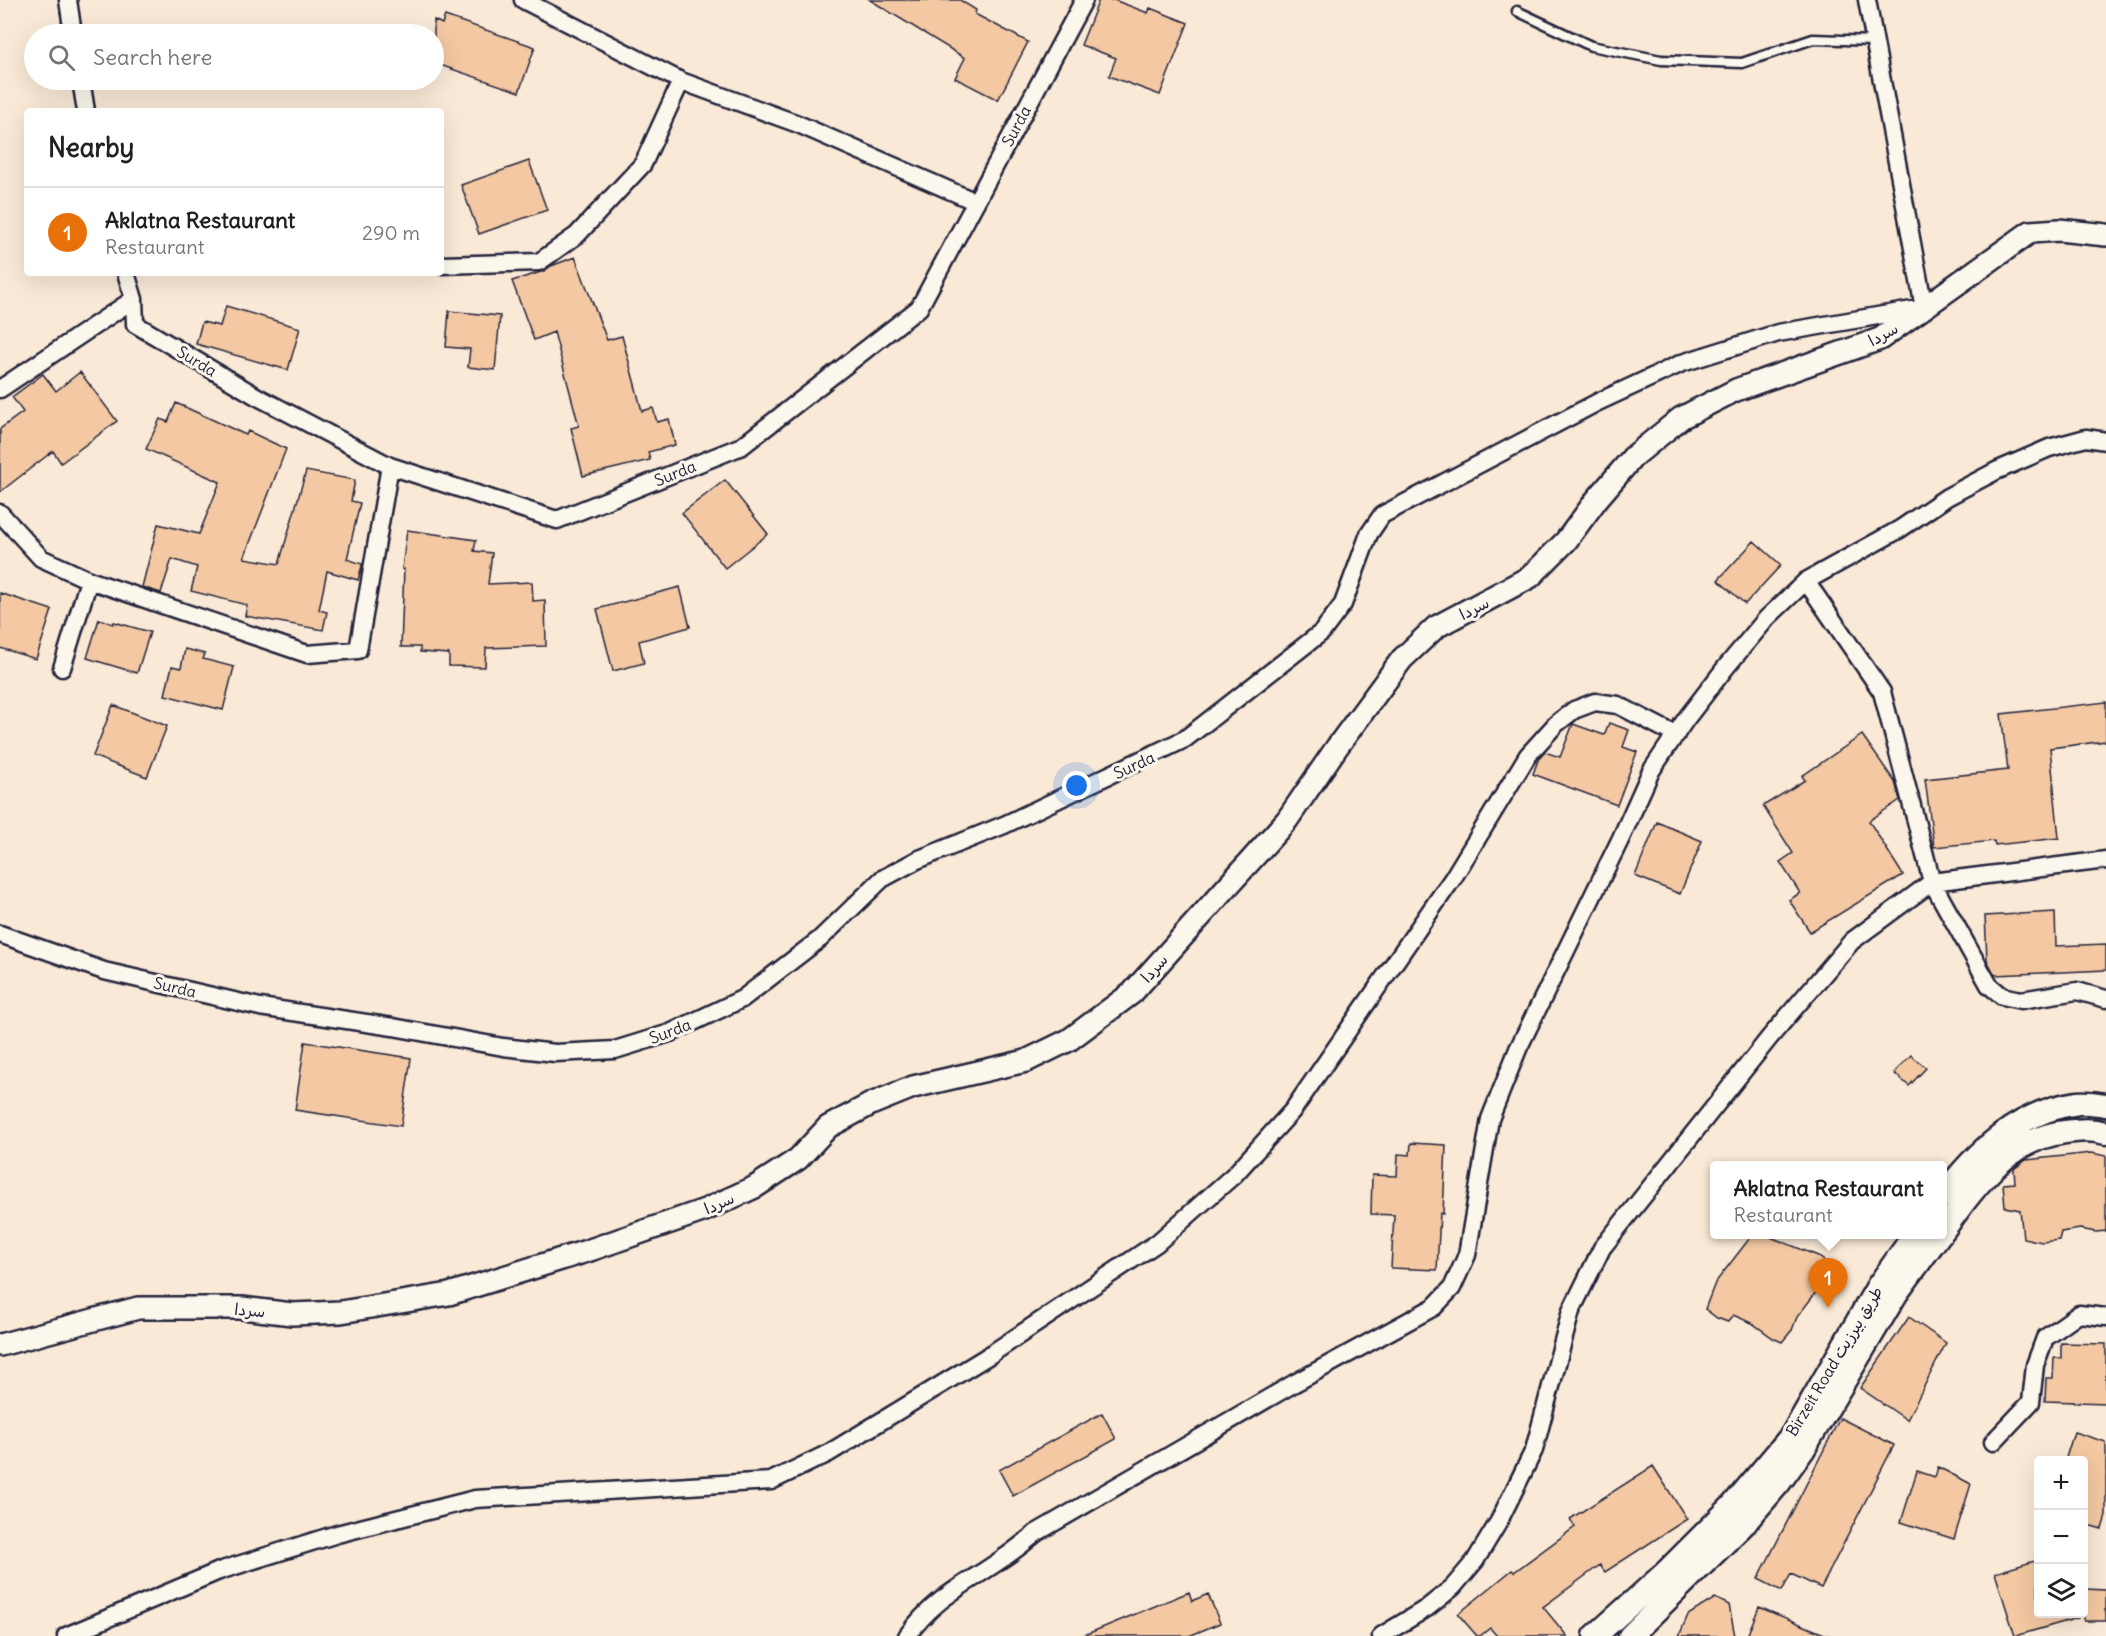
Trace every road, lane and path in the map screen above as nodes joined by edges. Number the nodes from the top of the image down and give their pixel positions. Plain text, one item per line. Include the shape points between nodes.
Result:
1 (68, 0) edge
2 (523, 0) edge
3 (1084, 0) edge
4 (1867, 0) edge
5 (1517, 11) dead end
6 (72, 24) edge
7 (1874, 41) junction
8 (681, 81) junction
9 (83, 90) edge
10 (86, 108) edge
11 (976, 202) junction
12 (2106, 235) edge
13 (444, 266) edge
14 (127, 276) edge
15 (134, 300) junction
16 (1924, 308) junction
17 (0, 389) edge
18 (2106, 441) edge
19 (390, 466) junction
20 (0, 513) edge
21 (89, 580) junction
22 (1806, 580) junction
23 (62, 668) dead end
24 (1676, 735) junction
25 (2106, 860) edge
26 (1932, 882) junction
27 (0, 934) edge
28 (2106, 999) edge
29 (2106, 1105) edge
30 (2106, 1133) edge
31 (1947, 1190) edge
32 (1947, 1225) edge
33 (1912, 1239) edge
34 (1935, 1239) edge
35 (1887, 1290) junction
36 (2106, 1317) edge
37 (0, 1345) edge
38 (1993, 1442) dead end
39 (66, 1636) edge
40 (907, 1636) edge
41 (1381, 1636) edge
42 (1595, 1636) edge
43 (1630, 1636) edge

1 - 6 street
2 - 8 street
3 - 11 street, Surda
4 - 7 street
5 - 7 lane via 1591,46 1661,60 1742,63 1813,39
7 - 16 street
8 - 11 street via 798,124
8 - 13 street via 643,164 577,235 539,262
9 - 10 street
11 - 19 street, Surda via 919,308 742,446 557,520
12 - 16 street, سردا via 2059,230 2030,232
14 - 15 street, Surda
15 - 17 street
15 - 19 street, Surda via 135,324 256,396
16 - 27 street, Surda via 1778,333 1682,363 1598,402 1382,515 1370,534 1343,604 1322,632 1185,739 882,879 820,939 742,999 670,1033 615,1050 534,1051 260,1007 105,971
16 - 37 street, سردا via 1880,339 1726,394 1681,418 1633,457 1566,541 1530,577 1436,627 1402,659 1287,820 1132,993 1069,1040 1026,1061 913,1087 871,1104 828,1127 798,1159 755,1187 705,1210 449,1294 341,1312 138,1308
18 - 22 street via 2086,438 2067,443 1996,471
19 - 21 street via 358,650 307,654
20 - 21 street via 41,558
21 - 23 street
22 - 24 street via 1767,618
22 - 26 street via 1882,692
24 - 39 street via 1618,705 1595,702 1574,710 1556,724 1528,755 1452,878 1293,1110 1235,1174 1157,1244 988,1356 829,1453 771,1481 475,1499 337,1534 219,1571
24 - 40 street via 1651,771 1518,1049 1490,1119 1467,1255 1452,1288 1434,1307 1036,1533 948,1593 920,1617
25 - 26 street
26 - 28 street via 1989,985 2002,996 2021,1000 2077,991
26 - 41 street via 1852,941 1602,1248 1571,1311 1534,1450 1498,1523 1475,1561 1453,1587
29 - 31 main road via 2081,1103 2035,1115 2008,1130 1961,1171
30 - 32 main road via 2089,1129 2055,1133 2014,1151 1976,1185
33 - 35 main road, Birzeit Road طريق بيرزيت
34 - 35 main road
35 - 42 main road, Birzeit Road طريق بيرزيت via 1792,1435 1732,1506
35 - 43 main road via 1803,1450 1779,1483 1745,1523
36 - 38 street via 2079,1314 2044,1338 2035,1365 2031,1402

